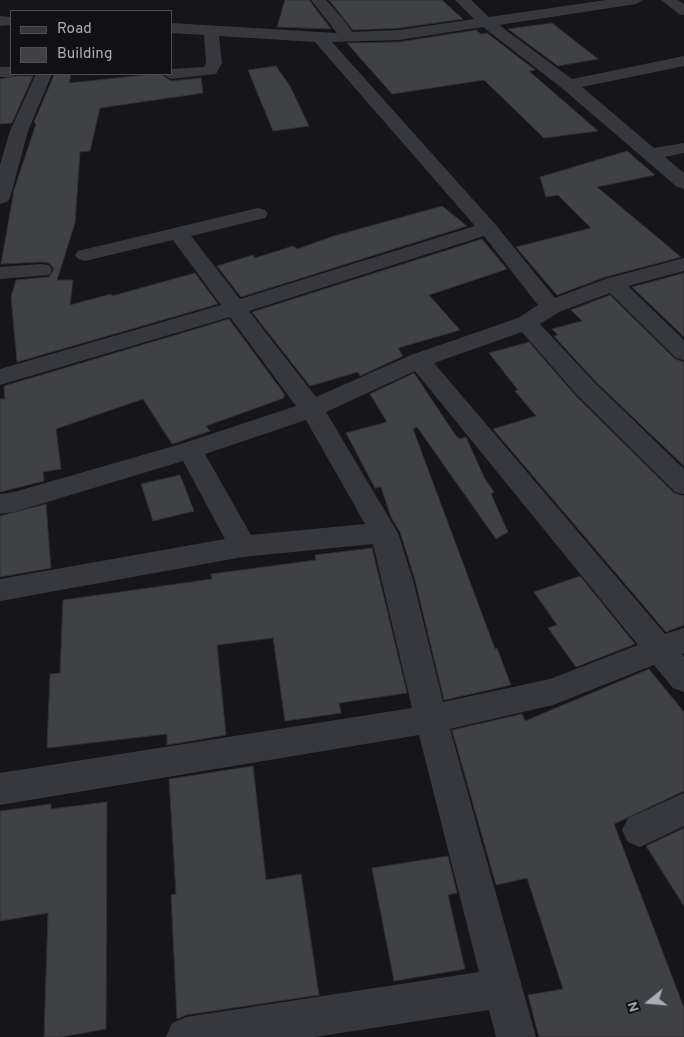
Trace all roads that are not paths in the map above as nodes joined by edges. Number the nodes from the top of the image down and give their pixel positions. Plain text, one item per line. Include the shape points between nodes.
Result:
1 (318, 0) edge
2 (462, 0) edge
3 (636, 0) edge
4 (668, 0) edge
5 (684, 11) edge
6 (487, 23) junction
7 (172, 28) edge
8 (211, 30) junction
9 (348, 37) junction
10 (320, 38) junction
11 (684, 61) edge
12 (172, 74) edge
13 (44, 75) edge
14 (569, 85) junction
15 (19, 131) junction
16 (0, 132) edge
17 (684, 148) edge
18 (649, 155) junction
19 (684, 183) edge
20 (0, 198) edge
21 (258, 214) dead end
22 (488, 228) junction
23 (178, 234) junction
24 (86, 254) dead end
25 (684, 264) edge
26 (41, 270) dead end
27 (0, 273) edge
28 (613, 284) junction
29 (551, 307) junction
30 (236, 308) junction
31 (526, 323) junction
32 (684, 353) edge
33 (419, 360) junction
34 (0, 377) edge
35 (312, 409) junction
36 (190, 450) junction
37 (684, 485) edge
38 (7, 503) edge
39 (384, 533) junction
40 (244, 546) junction
41 (0, 590) edge
42 (671, 645) edge
43 (684, 679) edge
44 (431, 720) junction
45 (0, 790) edge
46 (684, 809) edge
47 (640, 830) dead end
48 (504, 988) junction
49 (186, 1037) edge
50 (516, 1037) edge

1 - 9 street
2 - 6 street
3 - 6 street
4 - 5 street
6 - 9 street via 399,35
6 - 14 street
7 - 8 street
8 - 10 street
8 - 12 street via 214,63 210,71
9 - 10 street
10 - 22 street
11 - 14 street
13 - 15 street
14 - 18 street
15 - 16 street
15 - 20 street
17 - 18 street
18 - 19 street
21 - 23 street
22 - 29 street
22 - 30 street
23 - 24 street
23 - 30 street
25 - 28 street
26 - 27 street
28 - 29 street
28 - 32 street
29 - 31 street
30 - 34 street
30 - 35 street
31 - 33 street
31 - 37 street via 586,389
33 - 35 street
33 - 42 street
35 - 36 street
35 - 39 street
36 - 38 street
36 - 40 street
39 - 40 street
39 - 44 street
40 - 41 street
42 - 43 street
42 - 44 street via 553,692
44 - 45 street
44 - 48 street
46 - 47 street
48 - 49 street
48 - 50 street

